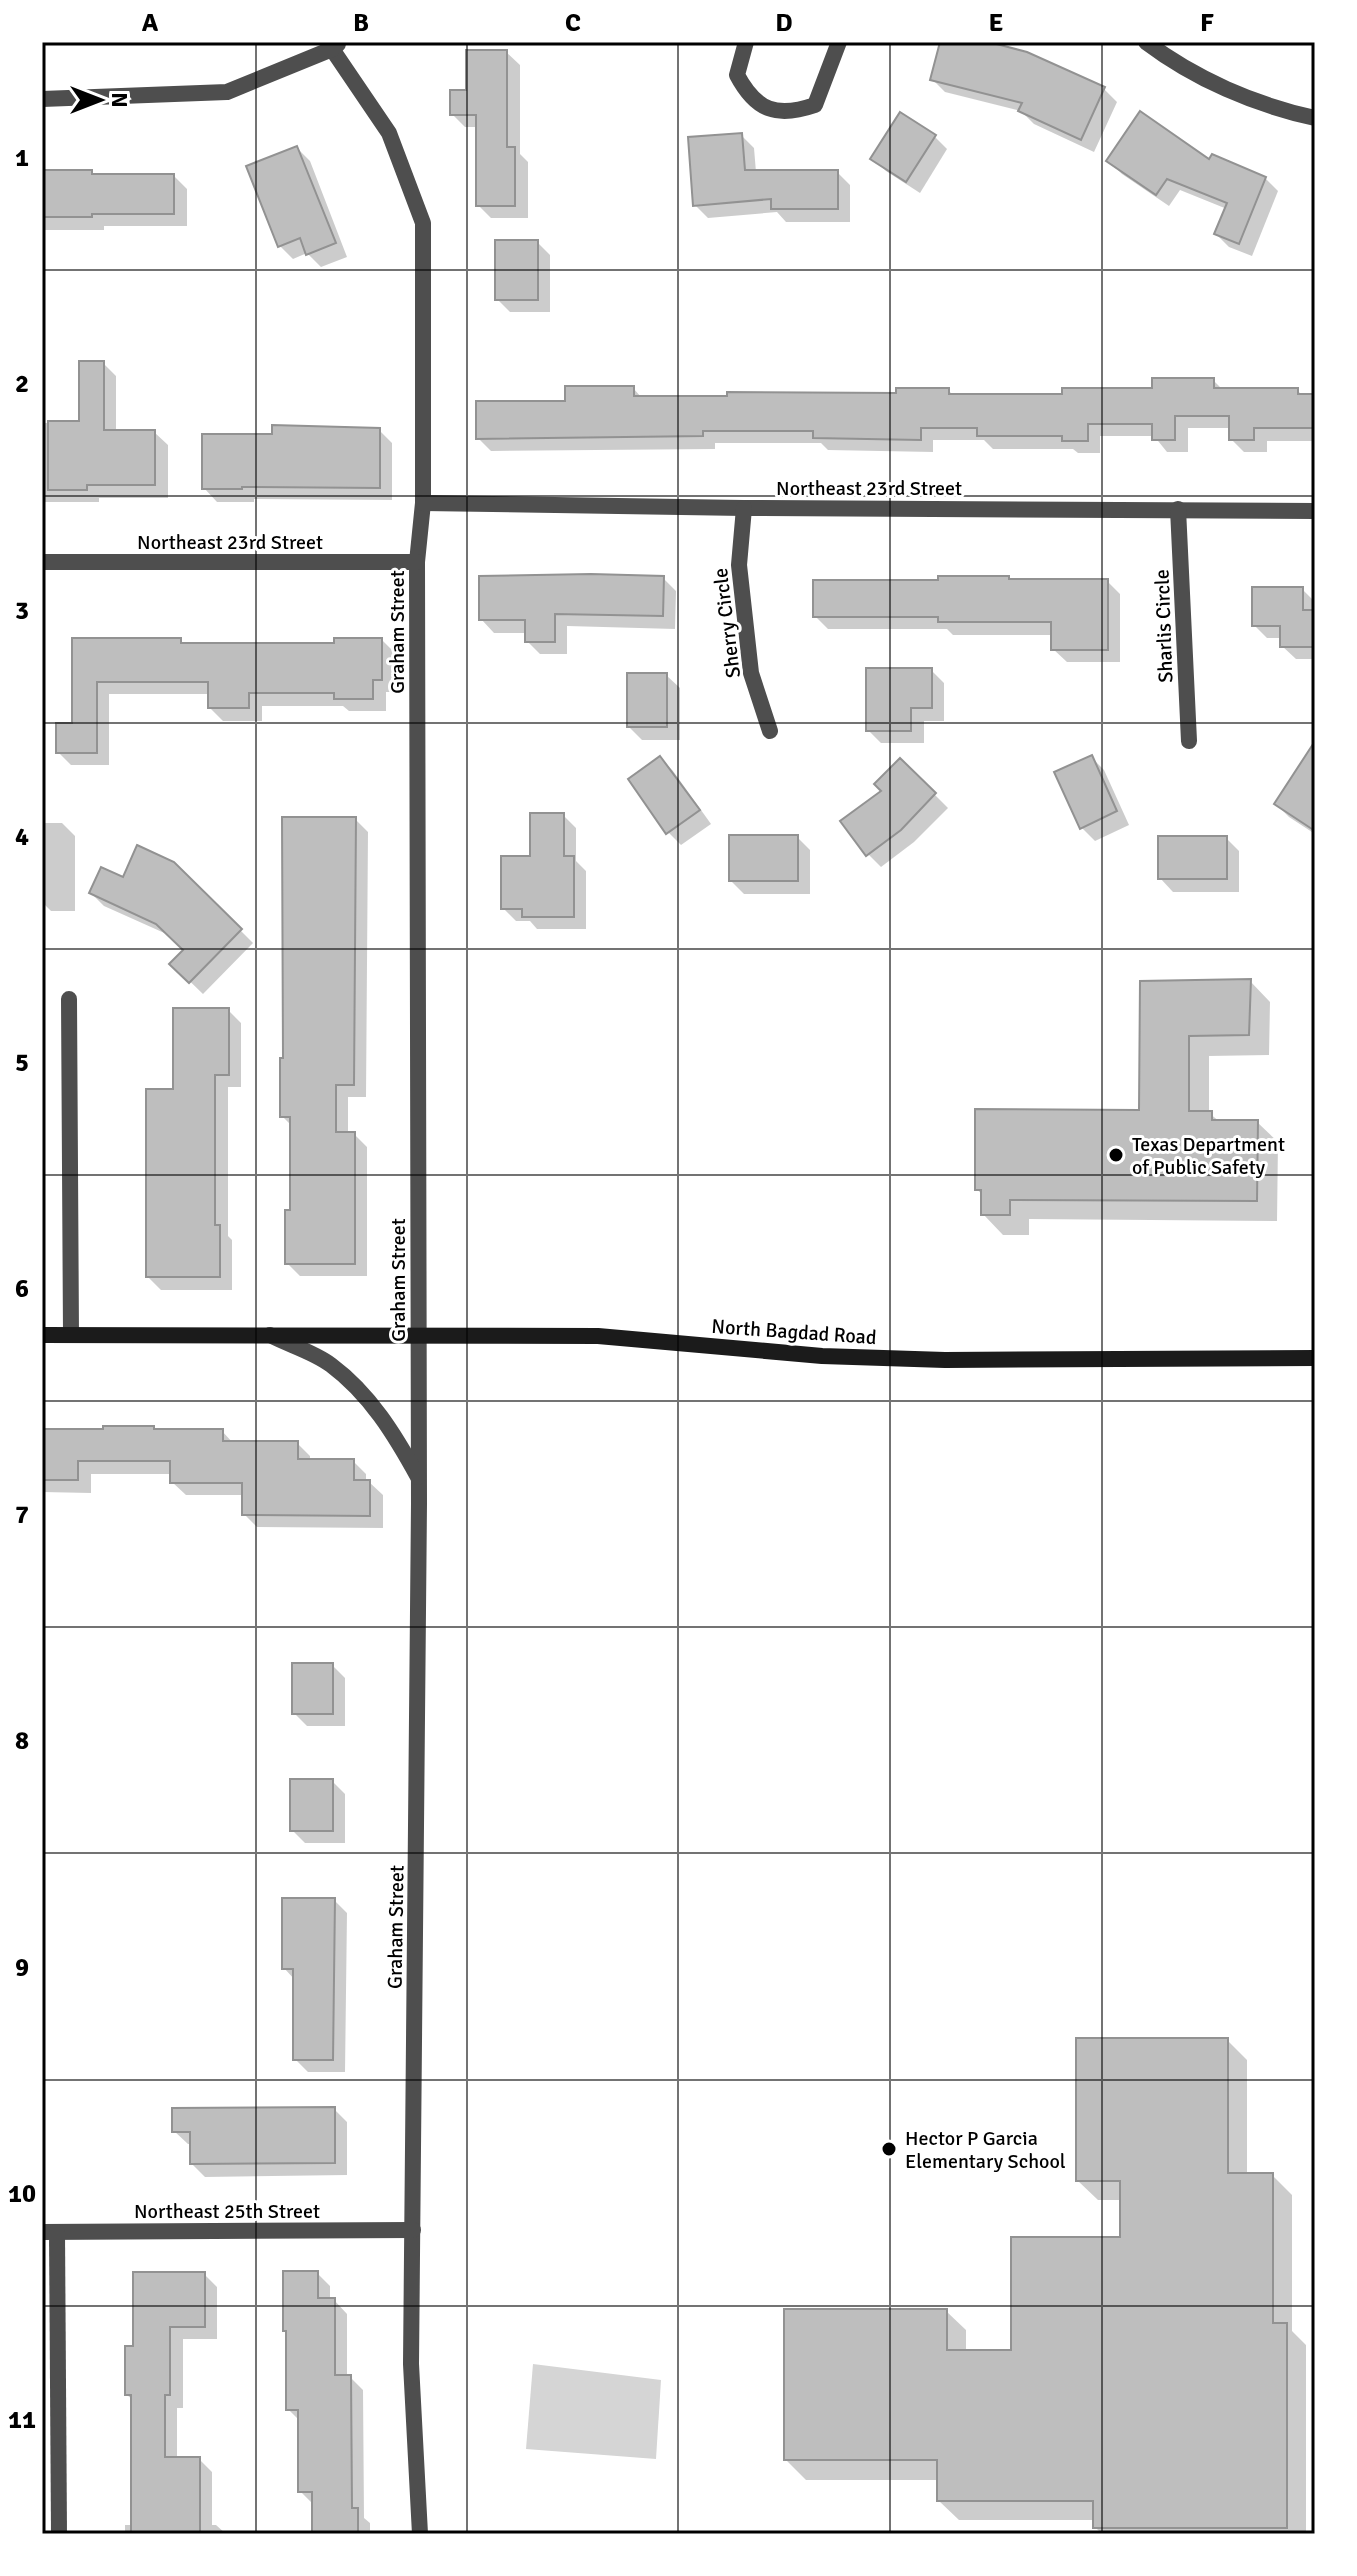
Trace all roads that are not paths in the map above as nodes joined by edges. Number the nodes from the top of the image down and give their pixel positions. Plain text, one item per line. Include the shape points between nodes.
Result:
1 (746, 42) edge
2 (839, 42) edge
3 (1146, 42) edge
4 (336, 46) edge
5 (42, 99) edge
6 (1315, 118) edge
7 (423, 503) junction
8 (744, 508) junction
9 (1178, 509) junction
10 (1315, 511) edge
11 (42, 562) edge
12 (417, 562) junction
13 (770, 731) dead end
14 (1189, 741) dead end
15 (69, 999) dead end
16 (42, 1335) edge
17 (71, 1335) junction
18 (270, 1335) junction
19 (418, 1335) junction
20 (1315, 1358) edge
21 (419, 1479) junction
22 (413, 2230) junction
23 (50, 2232) edge
24 (59, 2534) edge
25 (420, 2534) edge

1 - 2 street via 737,75 747,94 764,109 797,111 815,105
3 - 6 street via 1174,63 1245,97
4 - 5 street via 227,92
4 - 7 street, Graham Street via 389,133 423,223
7 - 8 street, Northeast 23rd Street
7 - 12 street, Graham Street
8 - 9 street, Northeast 23rd Street
8 - 13 street, Sherry Circle via 739,565 751,673
9 - 10 street, Northeast 23rd Street
9 - 14 street, Sharlis Circle
11 - 12 street, Northeast 23rd Street
12 - 19 street, Graham Street
15 - 17 street
16 - 17 street, North Bagdad Road
17 - 18 street, North Bagdad Road
18 - 19 street, North Bagdad Road
18 - 21 street, North Bagdad Road via 330,1364 371,1403
19 - 20 street, North Bagdad Road via 598,1336 822,1356 945,1360
19 - 21 street, Graham Street
21 - 22 street, Graham Street
22 - 23 street, Northeast 25th Street
22 - 25 street, Graham Street via 411,2364
23 - 24 street

